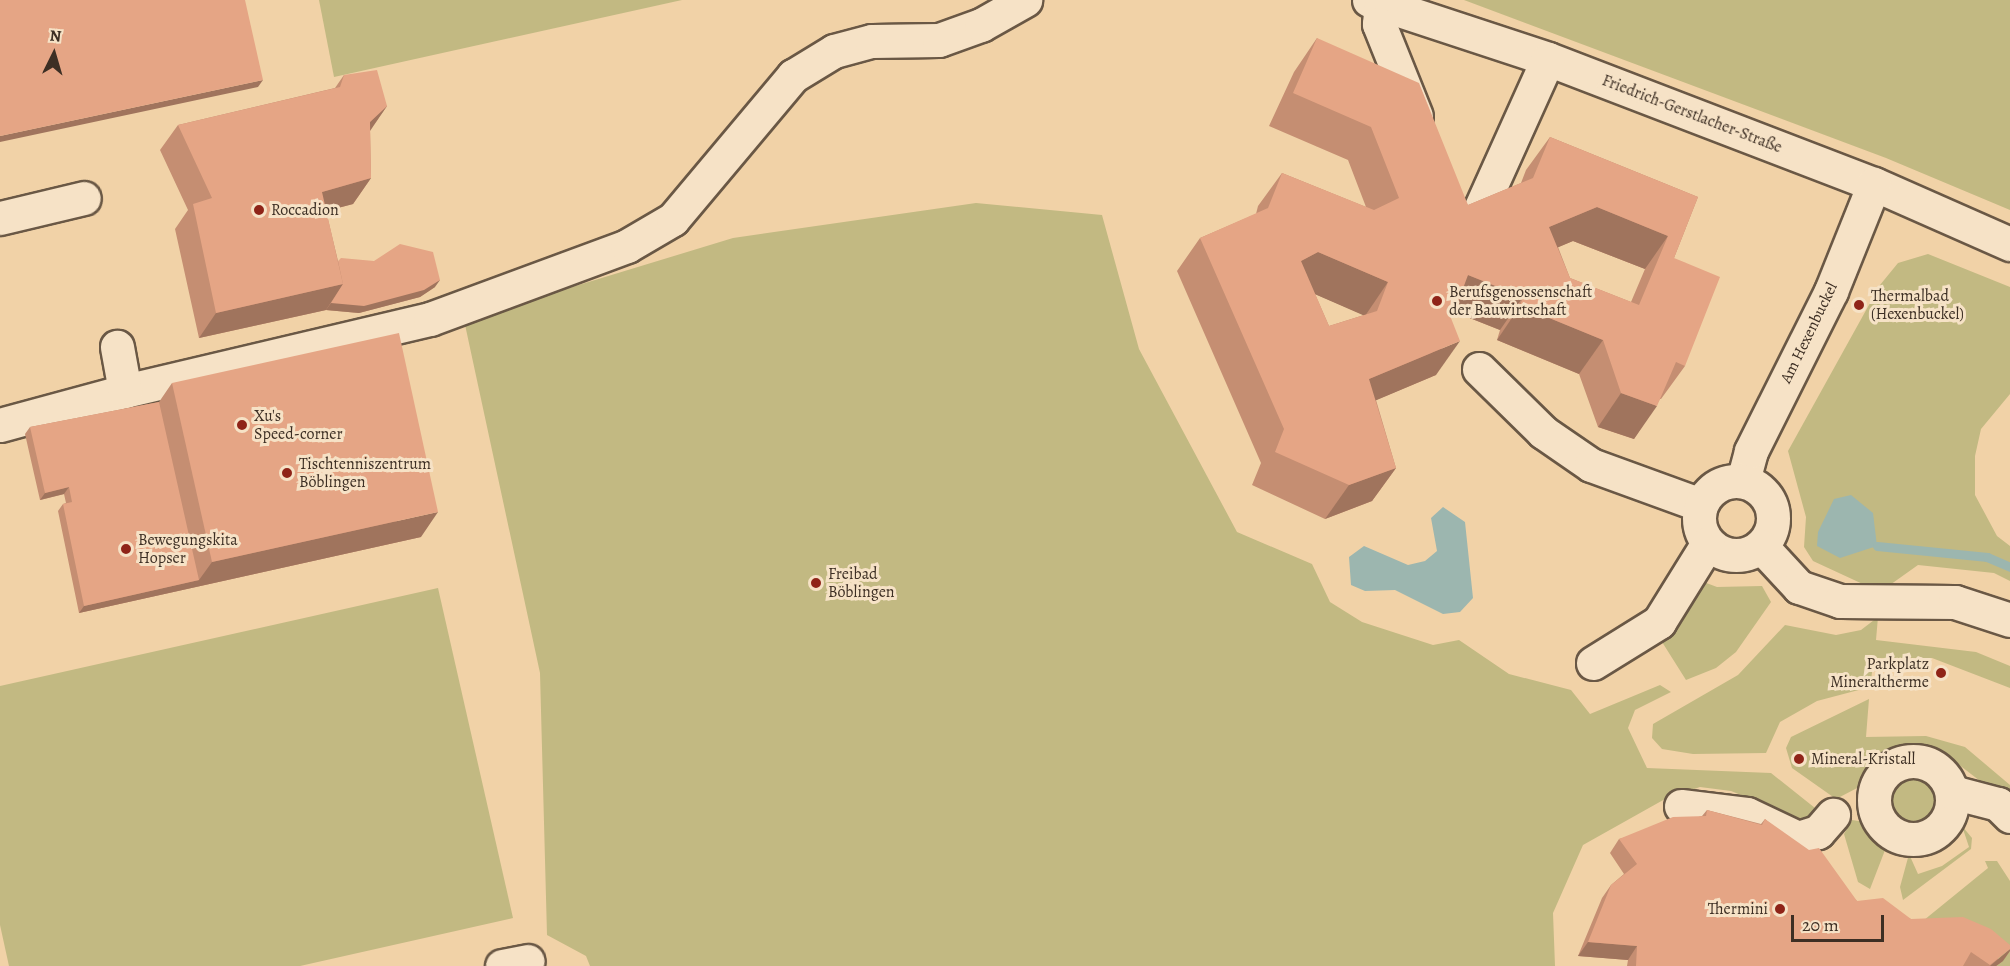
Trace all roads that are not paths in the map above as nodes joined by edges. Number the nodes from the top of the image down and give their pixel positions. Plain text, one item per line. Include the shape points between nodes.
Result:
1 (1025, 0) edge
2 (1375, 2) edge
3 (1548, 59) junction
4 (1428, 146) edge
5 (1874, 184) junction
6 (84, 198) dead end
7 (1452, 198) edge
8 (0, 218) edge
9 (2010, 244) edge
10 (117, 347) dead end
11 (1479, 369) dead end
12 (125, 391) junction
13 (0, 425) edge
14 (1743, 481) junction
15 (1701, 505) junction
16 (1708, 543) junction
17 (1761, 546) junction
18 (2010, 620) edge
19 (1593, 663) dead end
20 (1952, 792) dead end
21 (1682, 806) dead end
22 (1833, 815) dead end
23 (2010, 816) edge

1 - 12 street via 981,25 939,40 872,41 834,51 793,75 673,219 627,246 430,319
2 - 3 street, Friedrich-Gerstlacher-Straße
2 - 4 street via 1379,24
3 - 5 street, Friedrich-Gerstlacher-Straße
3 - 7 street via 1472,227
5 - 9 street, Friedrich-Gerstlacher-Straße
5 - 14 street, Am Hexenbuckel via 1831,291 1751,451
6 - 8 street
10 - 12 street
11 - 15 street via 1543,432 1591,465
12 - 13 street
14 - 15 street via 1718,486
14 - 17 street via 1758,489 1773,516
15 - 16 street via 1698,521
16 - 17 street via 1735,556
16 - 19 street via 1659,622
17 - 18 street via 1799,587 1840,601 1955,602
20 - 23 street via 1998,804
21 - 22 street via 1747,814 1798,838 1818,832

